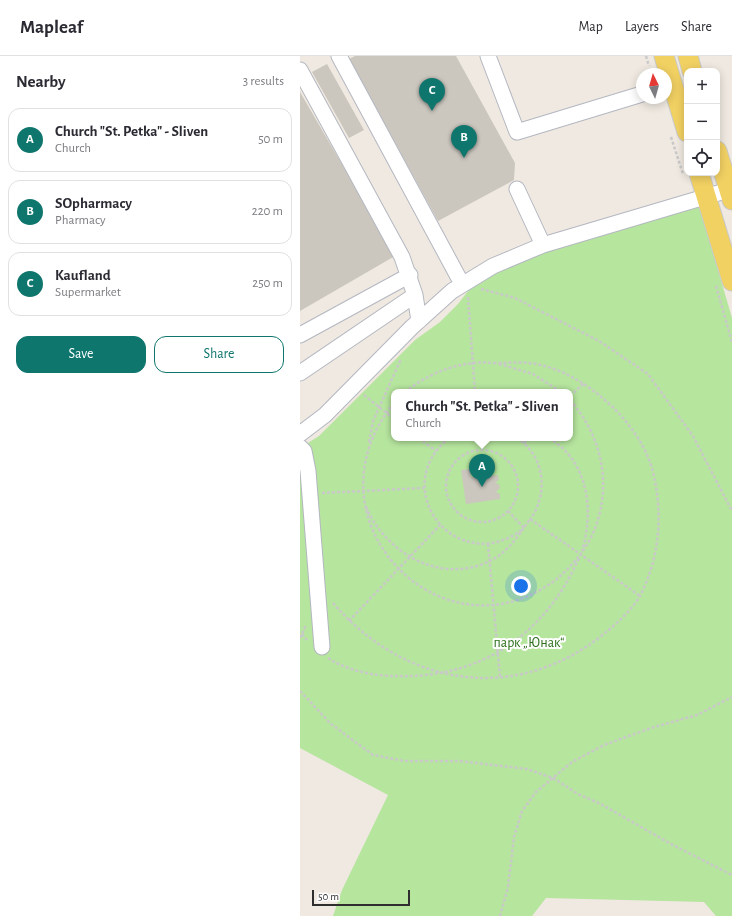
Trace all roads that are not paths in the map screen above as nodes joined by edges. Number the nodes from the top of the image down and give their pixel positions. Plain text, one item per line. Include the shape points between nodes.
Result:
1 (339, 56) edge
2 (488, 56) edge
3 (664, 56) edge
4 (688, 56) edge
5 (666, 68) edge
6 (691, 68) edge
7 (300, 70) edge
8 (672, 93) edge
9 (636, 96) edge
10 (684, 124) edge
11 (720, 160) edge
12 (700, 176) edge
13 (518, 189) dead end
14 (731, 193) edge
15 (706, 197) junction
16 (543, 245) junction
17 (410, 275) junction
18 (732, 281) edge
19 (462, 284) junction
20 (415, 295) junction
21 (419, 321) junction
22 (300, 335) edge
23 (300, 373) edge
24 (300, 434) edge
25 (300, 446) edge
26 (306, 541) edge
27 (319, 649) road end

1 - 19 street
2 - 9 street via 516,132
3 - 5 main road
4 - 6 main road
7 - 17 street
8 - 10 main road
11 - 14 main road
12 - 15 main road
13 - 16 street
14 - 15 street
15 - 16 street
15 - 18 main road
16 - 19 street via 503,261
17 - 20 street
17 - 22 street
19 - 21 street
20 - 21 street
20 - 23 street
21 - 24 street via 325,415
25 - 26 street via 307,464 309,494
26 - 27 street

